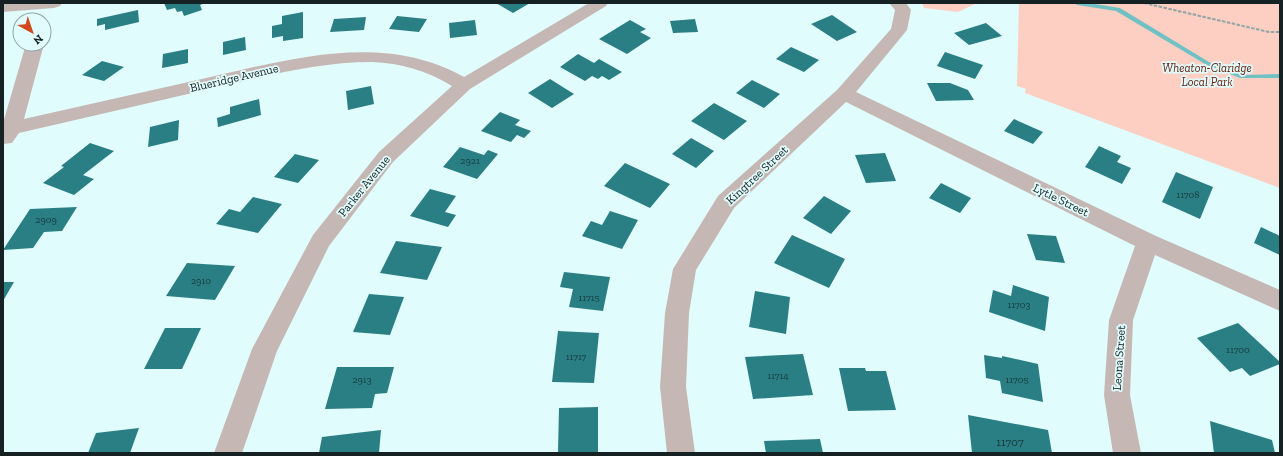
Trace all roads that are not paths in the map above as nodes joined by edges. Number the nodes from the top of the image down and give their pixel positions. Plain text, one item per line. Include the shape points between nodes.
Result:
1 (600, 3) edge
2 (898, 3) edge
3 (3, 7) edge
4 (47, 9) edge
5 (32, 52) edge
6 (464, 85) junction
7 (844, 94) junction
8 (6, 133) edge
9 (1148, 242) junction
10 (1280, 301) edge
11 (228, 453) edge
12 (681, 453) edge
13 (1127, 453) edge

1 - 6 street, Parker Avenue
2 - 7 street, Kingtree Street via 903,10 899,30
3 - 4 street
5 - 8 street
6 - 8 street, Blueridge Avenue via 442,72 408,61 373,57 336,58 281,67
6 - 11 street, Parker Avenue via 386,157 321,241 265,349
7 - 9 street, Lytle Street
7 - 12 street, Kingtree Street via 726,202 685,269 677,313 673,387
9 - 10 street, Lytle Street
9 - 13 street, Leona Street via 1121,320 1117,395

